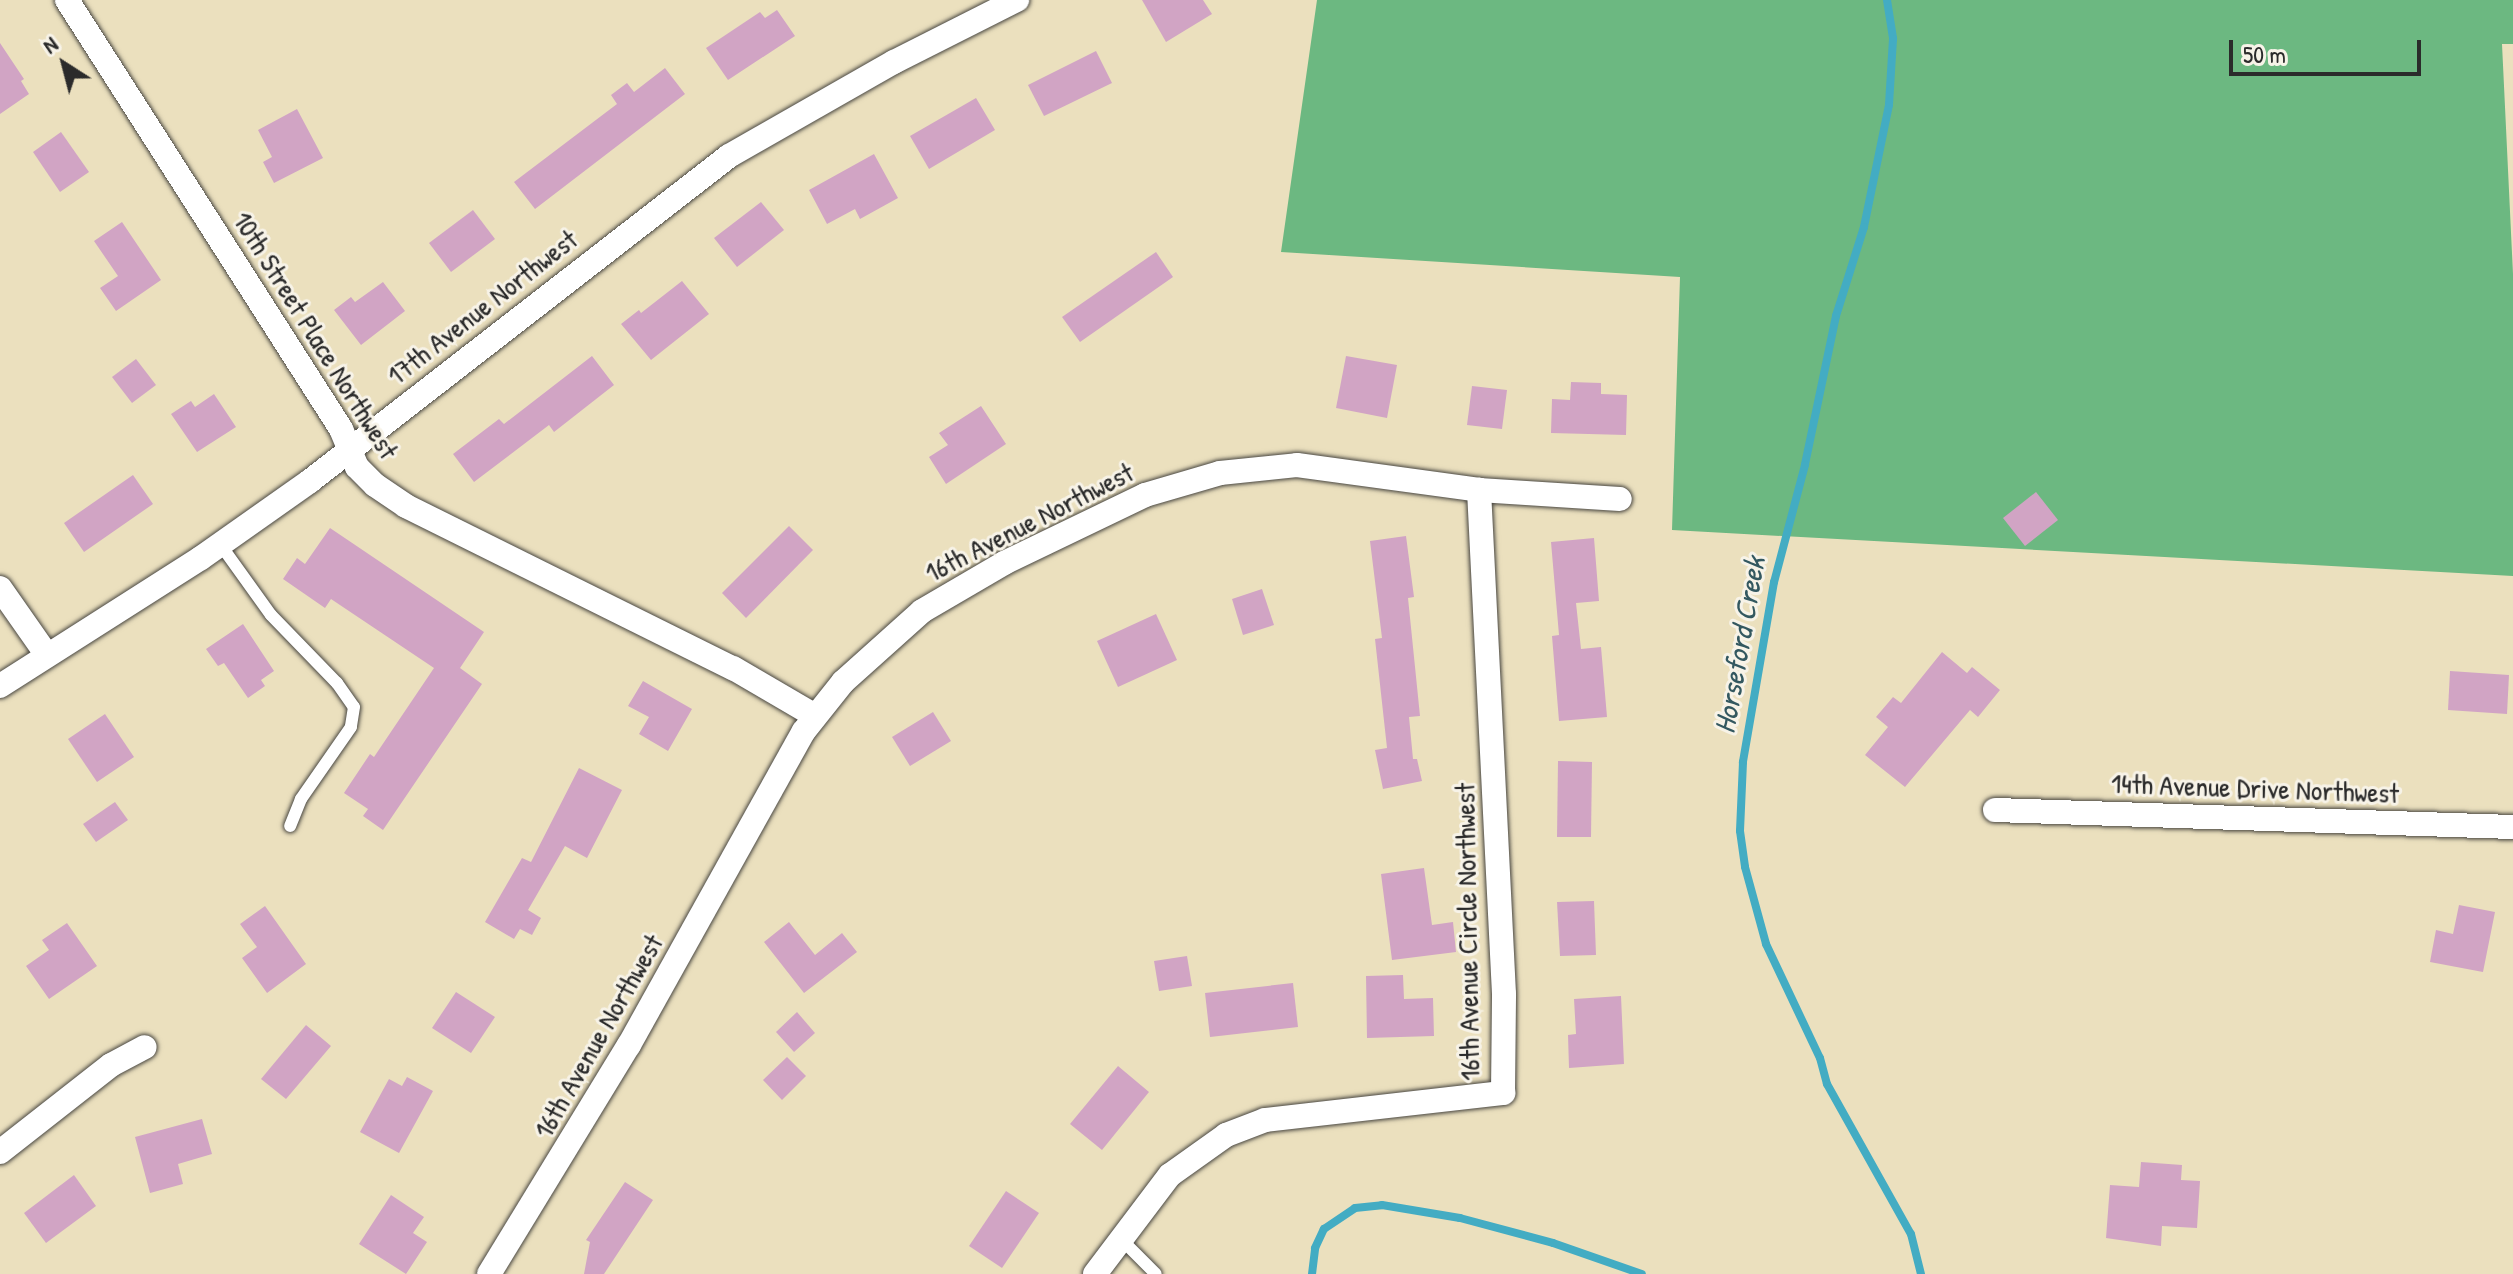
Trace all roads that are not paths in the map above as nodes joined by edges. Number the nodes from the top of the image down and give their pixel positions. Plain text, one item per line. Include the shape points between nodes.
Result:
1 (67, 0) edge
2 (1017, 0) edge
3 (351, 447) junction
4 (1479, 490) junction
5 (1620, 499) dead end
6 (220, 544) junction
7 (0, 588) edge
8 (47, 655) junction
9 (0, 686) edge
10 (815, 716) junction
11 (1995, 810) dead end
12 (290, 826) dead end
13 (2513, 827) edge
14 (145, 1047) dead end
15 (0, 1152) edge
16 (1121, 1239) junction
17 (489, 1274) edge
18 (1095, 1274) edge
19 (1156, 1274) edge

1 - 3 street, 10th Street Place Northwest
2 - 3 street, 17th Avenue Northwest via 894,62 729,156
3 - 6 street, 17th Avenue Northwest
3 - 10 street, 10th Street Place Northwest via 357,467 406,506 733,668
4 - 5 street, 16th Avenue Northwest
4 - 10 street, 16th Avenue Northwest via 1297,465 1220,473 1145,495 1004,563 922,611 843,682
4 - 16 street, 16th Avenue Circle Northwest via 1503,978 1503,1093 1248,1125 1170,1175
6 - 8 street, 17th Avenue Northwest
6 - 12 lane via 271,615 354,707 351,727 301,799
7 - 8 street
8 - 9 street, 17th Avenue Northwest
10 - 17 street, 16th Avenue Northwest via 629,1045
11 - 13 street, 14th Avenue Drive Northwest
14 - 15 street via 111,1065
16 - 18 street, 16th Avenue Circle Northwest
16 - 19 lane

